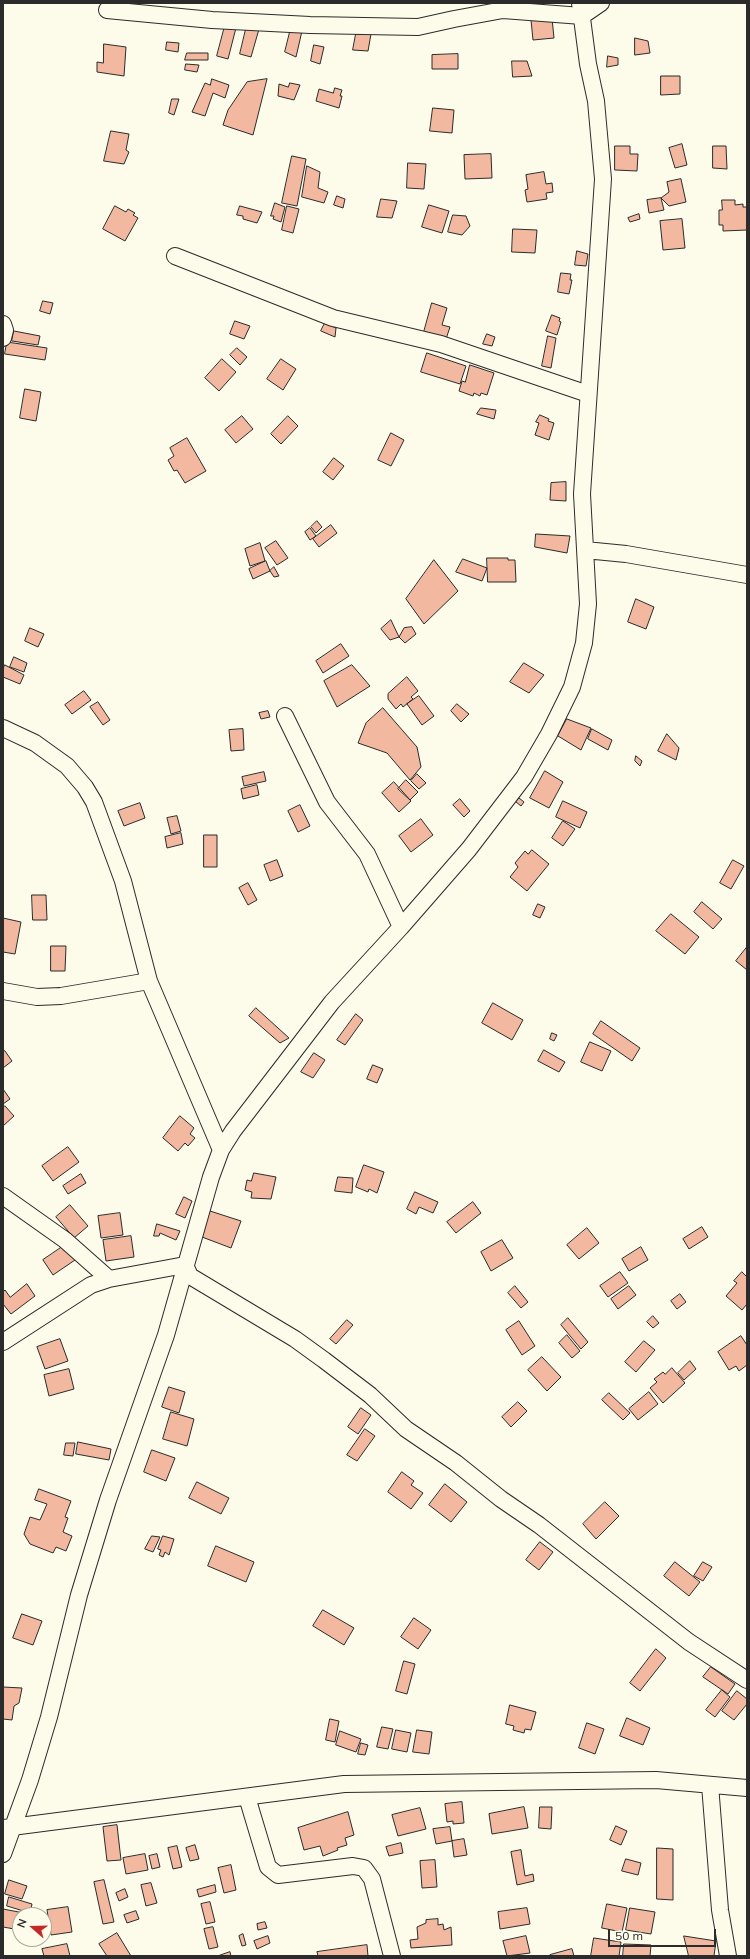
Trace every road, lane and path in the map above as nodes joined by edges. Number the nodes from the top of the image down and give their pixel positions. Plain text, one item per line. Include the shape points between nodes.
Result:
1 (601, 3) edge
2 (107, 10) dead end
3 (581, 10) edge
4 (175, 256) dead end
5 (3, 324) edge
6 (3, 338) edge
7 (588, 394) junction
8 (585, 550) junction
9 (747, 575) edge
10 (285, 716) dead end
11 (3, 728) edge
12 (401, 927) junction
13 (150, 981) junction
14 (3, 991) edge
15 (221, 1150) junction
16 (3, 1196) edge
17 (185, 1265) junction
18 (109, 1279) junction
19 (3, 1342) edge
20 (747, 1680) edge
21 (710, 1785) junction
22 (747, 1788) edge
23 (247, 1797) junction
24 (8, 1827) edge
25 (3, 1854) edge
26 (392, 1956) edge
27 (728, 1956) edge

1 - 3 street
2 - 3 street via 212,20 410,27 503,10
3 - 7 street via 596,101 603,179
4 - 7 street via 333,318 441,344
5 - 6 street
7 - 8 street via 582,494
8 - 9 street via 626,554
8 - 12 street via 588,604 584,643 572,687 524,777 469,849
10 - 12 street via 327,802 367,854
11 - 13 street via 35,743 67,766 94,802 123,881
12 - 15 street via 332,1002
13 - 14 street via 61,996 37,997
13 - 15 street
15 - 17 street
16 - 18 street via 65,1240
17 - 18 street
17 - 20 street via 190,1276 295,1339 324,1360 370,1395 406,1429 456,1462 689,1642
17 - 24 street via 166,1335 108,1500 81,1588 49,1717 30,1780
18 - 19 street via 91,1285
21 - 22 street
21 - 23 street via 656,1780 344,1784
21 - 27 street via 720,1910
23 - 24 street
23 - 26 street via 268,1868 278,1875 353,1866 364,1868 372,1878
24 - 25 street

